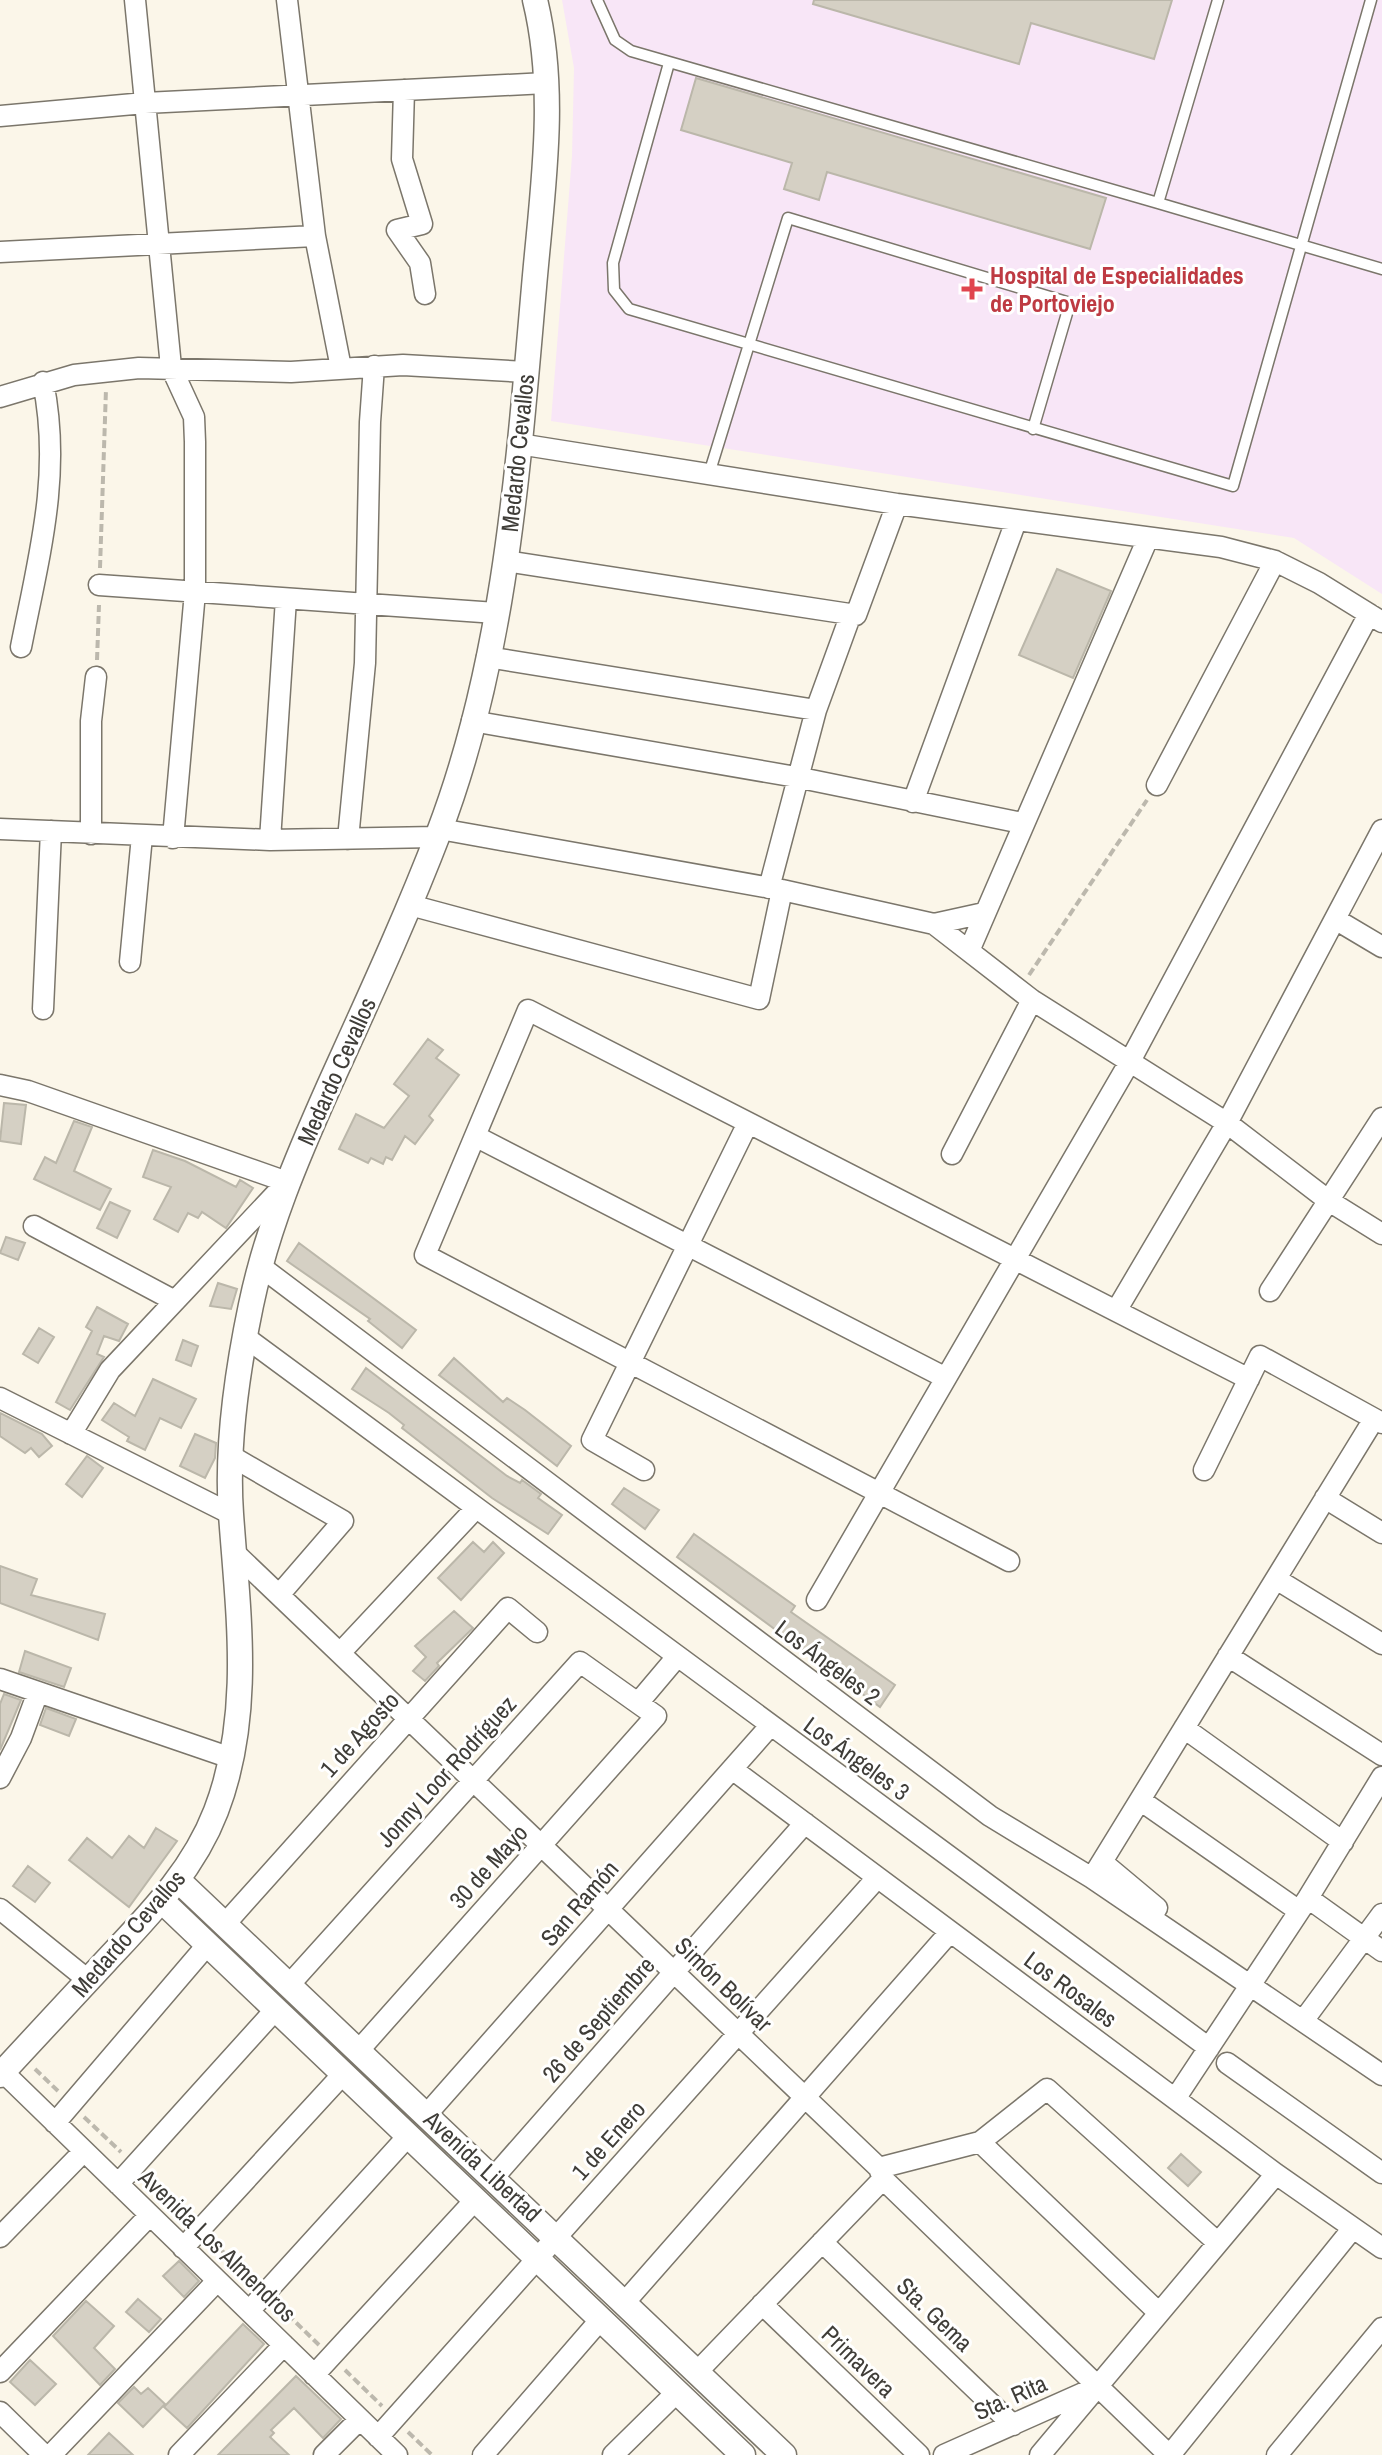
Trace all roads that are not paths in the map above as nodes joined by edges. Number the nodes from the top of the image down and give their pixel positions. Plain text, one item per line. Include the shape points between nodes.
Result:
1 (135, 0) edge
2 (287, 0) edge
3 (535, 0) edge
4 (597, 0) edge
5 (1218, 0) edge
6 (1371, 0) edge
7 (669, 63) junction
8 (546, 83) junction
9 (404, 90) junction
10 (296, 96) junction
11 (145, 103) junction
12 (0, 116) edge
13 (1158, 203) junction
14 (315, 236) junction
15 (159, 246) junction
16 (1304, 246) junction
17 (0, 252) edge
18 (1382, 269) edge
19 (425, 294) dead end
20 (749, 343) junction
21 (374, 366) junction
22 (171, 367) junction
23 (341, 368) junction
24 (526, 372) junction
25 (43, 382) junction
26 (0, 397) edge
27 (1033, 429) junction
28 (519, 444) junction
29 (709, 474) junction
30 (897, 504) junction
31 (1016, 521) junction
32 (1148, 538) junction
33 (505, 561) junction
34 (1275, 561) junction
35 (99, 585) road end
36 (195, 592) junction
37 (286, 599) junction
38 (366, 604) junction
39 (496, 613) junction
40 (851, 614) junction
41 (1376, 618) edge
42 (21, 647) dead end
43 (487, 657) junction
44 (96, 677) road end
45 (816, 710) junction
46 (472, 721) junction
47 (796, 777) junction
48 (1157, 785) road end
49 (913, 802) junction
50 (1022, 823) junction
51 (0, 829) edge
52 (1382, 830) edge
53 (51, 831) junction
54 (438, 833) junction
55 (91, 834) junction
56 (142, 836) junction
57 (173, 838) junction
58 (348, 839) junction
59 (270, 840) junction
60 (775, 889) junction
61 (410, 905) junction
62 (984, 913) junction
63 (1335, 919) junction
64 (934, 924) junction
65 (1382, 947) edge
66 (969, 951) junction
67 (130, 962) dead end
68 (1026, 995) junction
69 (43, 1009) dead end
70 (1129, 1063) junction
71 (0, 1085) edge
72 (1382, 1118) edge
73 (748, 1123) junction
74 (1227, 1123) junction
75 (475, 1136) junction
76 (952, 1154) dead end
77 (287, 1182) junction
78 (1329, 1201) junction
79 (34, 1226) dead end
80 (1382, 1234) edge
81 (688, 1245) junction
82 (260, 1266) junction
83 (1270, 1291) dead end
84 (173, 1300) junction
85 (1116, 1311) junction
86 (245, 1337) junction
87 (630, 1363) junction
88 (946, 1378) junction
89 (1249, 1379) junction
90 (0, 1398) edge
91 (1378, 1421) edge
92 (71, 1434) junction
93 (231, 1456) junction
94 (644, 1470) dead end
95 (1204, 1470) dead end
96 (879, 1493) junction
97 (1325, 1498) junction
98 (476, 1508) junction
99 (231, 1514) junction
100 (1382, 1533) edge
101 (237, 1555) junction
102 (1009, 1561) dead end
103 (1276, 1579) junction
104 (279, 1595) junction
105 (817, 1600) dead end
106 (537, 1632) dead end
107 (1382, 1644) edge
108 (340, 1653) junction
109 (1228, 1656) junction
110 (676, 1658) junction
111 (0, 1679) edge
112 (38, 1692) junction
113 (638, 1703) junction
114 (656, 1716) joint
115 (407, 1718) junction
116 (770, 1726) junction
117 (1184, 1728) junction
118 (1382, 1755) edge
119 (231, 1758) junction
120 (732, 1769) junction
121 (1382, 1777) edge
122 (0, 1778) edge
123 (472, 1779) junction
124 (1140, 1800) junction
125 (805, 1823) junction
126 (1343, 1842) junction
127 (541, 1845) junction
128 (1097, 1870) junction
129 (877, 1878) junction
130 (179, 1881) junction
131 (162, 1901) junction
132 (1304, 1904) junction
133 (608, 1909) junction
134 (0, 1910) edge
135 (1382, 1914) edge
136 (225, 1924) junction
137 (950, 1932) junction
138 (208, 1944) junction
139 (1374, 1945) edge
140 (674, 1972) junction
141 (88, 1980) junction
142 (1248, 1984) junction
143 (289, 1985) junction
144 (276, 2009) junction
145 (1303, 2021) junction
146 (738, 2034) junction
147 (1209, 2048) junction
148 (359, 2050) junction
149 (1227, 2063) dead end
150 (344, 2073) junction
151 (1, 2074) edge
152 (1382, 2075) edge
153 (806, 2098) junction
154 (1175, 2099) junction
155 (427, 2114) junction
156 (55, 2123) junction
157 (409, 2135) junction
158 (980, 2142) junction
159 (84, 2151) junction
160 (1382, 2173) edge
161 (881, 2174) junction
162 (1276, 2174) junction
163 (494, 2177) junction
164 (118, 2184) junction
165 (476, 2199) junction
166 (150, 2215) junction
167 (1353, 2228) junction
168 (557, 2236) junction
169 (0, 2237) edge
170 (822, 2242) junction
171 (1218, 2243) junction
172 (183, 2248) junction
173 (1382, 2248) edge
174 (538, 2258) junction
175 (217, 2281) junction
176 (625, 2302) junction
177 (762, 2304) junction
178 (249, 2311) junction
179 (1159, 2313) junction
180 (601, 2319) junction
181 (1382, 2328) edge
182 (284, 2345) junction
183 (0, 2372) edge
184 (697, 2372) junction
185 (314, 2375) junction
186 (1098, 2386) junction
187 (677, 2392) junction
188 (0, 2412) edge
189 (360, 2419) junction
190 (1013, 2425) junction
191 (378, 2437) junction
192 (44, 2455) edge
193 (51, 2455) edge
194 (179, 2455) edge
195 (324, 2455) edge
196 (397, 2455) edge
197 (483, 2455) edge
198 (613, 2455) edge
199 (743, 2455) edge
200 (784, 2455) edge
201 (919, 2455) edge
202 (944, 2455) edge
203 (1040, 2455) edge
204 (1170, 2455) edge
205 (1277, 2455) edge

1 - 11 street
2 - 10 street
3 - 8 street, Medardo Cevallos
4 - 7 lane via 615,40
5 - 13 lane
6 - 16 lane
7 - 13 lane
7 - 20 lane via 613,263 614,290 618,300 640,314
8 - 9 street
8 - 24 street, Medardo Cevallos via 545,156
9 - 10 street
9 - 19 street via 402,159 422,224 397,230 420,263
10 - 11 street
10 - 14 street
11 - 12 street
11 - 15 street
13 - 16 lane
14 - 15 street
14 - 23 street
15 - 17 street
15 - 22 street
16 - 18 lane
16 - 27 lane via 1233,486
20 - 27 lane
20 - 27 lane via 788,218 1070,303
20 - 29 lane
21 - 23 street
21 - 24 street
21 - 38 street
22 - 23 street via 243,372
22 - 25 street via 106,370
22 - 36 street via 194,417
24 - 28 street, Medardo Cevallos
25 - 26 street
25 - 42 street via 53,454
28 - 29 street
28 - 33 street, Medardo Cevallos
29 - 30 street
30 - 31 street
30 - 40 street via 856,615
31 - 32 street
31 - 49 street
32 - 34 street via 1221,547
32 - 50 street
33 - 39 street, Medardo Cevallos
33 - 40 street
34 - 41 street
34 - 48 street
35 - 36 street
36 - 37 street
36 - 57 street
37 - 38 street
37 - 59 street
38 - 39 street
38 - 58 street
39 - 43 street, Medardo Cevallos
40 - 45 street
41 - 70 street
43 - 45 street
43 - 46 street, Medardo Cevallos
44 - 55 street
45 - 47 street
46 - 47 street
46 - 54 street, Medardo Cevallos
47 - 49 street
47 - 60 street
49 - 50 street
50 - 62 street
51 - 53 street
52 - 63 street
53 - 55 street
53 - 69 street
54 - 58 street
54 - 60 street
54 - 61 street, Medardo Cevallos
55 - 56 street
56 - 57 street
56 - 67 street
57 - 59 street
58 - 59 street
60 - 61 street via 759,999
60 - 64 street
61 - 77 street, Medardo Cevallos
62 - 64 street
62 - 66 street
63 - 65 street
63 - 74 street
64 - 66 street
66 - 68 street
68 - 70 street
68 - 76 street
70 - 74 street
70 - 88 street
71 - 77 street
72 - 78 street
73 - 75 street via 528,1010
73 - 81 street
73 - 85 street
74 - 78 street
74 - 85 street
75 - 81 street
75 - 87 street via 425,1255
77 - 82 street, Medardo Cevallos
77 - 84 street
78 - 80 street
78 - 83 street
79 - 84 street
81 - 87 street
81 - 88 street
82 - 86 street, Medardo Cevallos
82 - 128 street, Los Ángeles 2 via 990,1816
84 - 92 street via 110,1370
85 - 89 street
86 - 93 street, Medardo Cevallos
86 - 98 street, Los Ángeles 3
87 - 94 street via 592,1440
87 - 96 street
88 - 96 street
89 - 91 street via 1260,1356
89 - 95 street
90 - 92 street
91 - 97 street
92 - 99 street
93 - 99 street, Medardo Cevallos
93 - 104 street via 343,1521
96 - 102 street
96 - 105 street
97 - 100 street
97 - 103 street
98 - 108 street
98 - 110 street, Los Ángeles 3
99 - 101 street, Medardo Cevallos
101 - 104 street, Simón Bolívar
101 - 119 street, Medardo Cevallos via 240,1675
103 - 107 street
103 - 109 street
104 - 108 street, Simón Bolívar
106 - 115 street, 1 de Agosto via 508,1608
108 - 115 street, Simón Bolívar
109 - 117 street
109 - 118 street
110 - 113 street
110 - 116 street, Los Ángeles 3
111 - 112 street
112 - 119 street
112 - 122 street
113 - 114 street, Jonny Loor Rodríguez
113 - 123 street, Jonny Loor Rodríguez via 580,1662
114 - 127 street, 30 de Mayo
115 - 123 street, Simón Bolívar
115 - 136 street, 1 de Agosto
116 - 120 street, San Ramón
116 - 147 street, Los Ángeles 3
117 - 124 street
117 - 126 street
119 - 130 street, Medardo Cevallos via 214,1816
120 - 125 street, Los Rosales
120 - 133 street, San Ramón
121 - 126 street
123 - 127 street, Simón Bolívar
123 - 143 street, Jonny Loor Rodríguez
124 - 128 street
124 - 132 street
125 - 129 street, Los Rosales
125 - 140 street, 26 de Septiembre
126 - 132 street
127 - 133 street, Simón Bolívar
127 - 148 street, 30 de Mayo
128 - 142 street, Los Ángeles 2
129 - 137 street, Los Rosales
129 - 146 street, 1 de Enero
130 - 131 street, Medardo Cevallos
130 - 136 street, Avenida Libertad
131 - 138 street, Avenida Libertad
131 - 141 street, Medardo Cevallos
132 - 139 street
132 - 142 street
133 - 140 street, Simón Bolívar
133 - 155 street, San Ramón
134 - 141 street
135 - 139 street
136 - 143 street, Avenida Libertad
137 - 153 street
137 - 154 street, Los Rosales
138 - 144 street, Avenida Libertad
138 - 156 street
139 - 145 street
140 - 146 street, Simón Bolívar
140 - 163 street, 26 de Septiembre
141 - 151 street, Medardo Cevallos
142 - 145 street, Los Ángeles 2
142 - 147 street
143 - 148 street, Avenida Libertad
144 - 150 street, Avenida Libertad
144 - 164 street
145 - 152 street, Los Ángeles 2
146 - 153 street, Simón Bolívar
146 - 168 street, 1 de Enero
147 - 154 street
148 - 155 street, Avenida Libertad
149 - 160 street
150 - 157 street, Avenida Libertad
150 - 172 street
151 - 156 street, Avenida Los Almendros
153 - 161 street, Simón Bolívar
153 - 176 street
154 - 162 street, Los Rosales
155 - 163 street, Avenida Libertad
156 - 159 street, Avenida Los Almendros
157 - 165 street, Avenida Libertad
157 - 178 street
158 - 161 street
158 - 171 street via 1047,2089
158 - 179 street
159 - 164 street, Avenida Los Almendros
159 - 169 street
161 - 170 street
161 - 186 street, Simón Bolívar
162 - 167 street, Los Rosales
162 - 171 street
163 - 168 street, Avenida Libertad
164 - 166 street, Avenida Los Almendros
165 - 174 street, Avenida Libertad
165 - 185 street
166 - 172 street, Avenida Los Almendros
166 - 183 street
167 - 173 street, Los Rosales
167 - 204 street
168 - 174 street, 1 de Enero
168 - 176 street, Avenida Libertad
170 - 177 street
170 - 190 street, Sta. Gema
171 - 179 street
172 - 175 street, Avenida Los Almendros
174 - 180 street, Avenida Libertad
174 - 191 street, 1 de Enero
175 - 178 street, Avenida Los Almendros
175 - 193 street
176 - 184 street, Avenida Libertad
177 - 184 street
177 - 201 street, Primavera
178 - 182 street, Avenida Los Almendros
179 - 186 street
180 - 187 street, Avenida Libertad
180 - 197 street
181 - 205 street
182 - 185 street, Avenida Los Almendros
182 - 194 street
184 - 200 street, Avenida Libertad
185 - 189 street, Avenida Los Almendros
186 - 190 street, Sta. Rita
186 - 203 street
186 - 204 street, Simón Bolívar
187 - 198 street
187 - 199 street, Avenida Libertad
188 - 192 street
189 - 191 street, Avenida Los Almendros
189 - 195 street
190 - 202 street, Sta. Rita
191 - 196 street, Avenida Los Almendros

